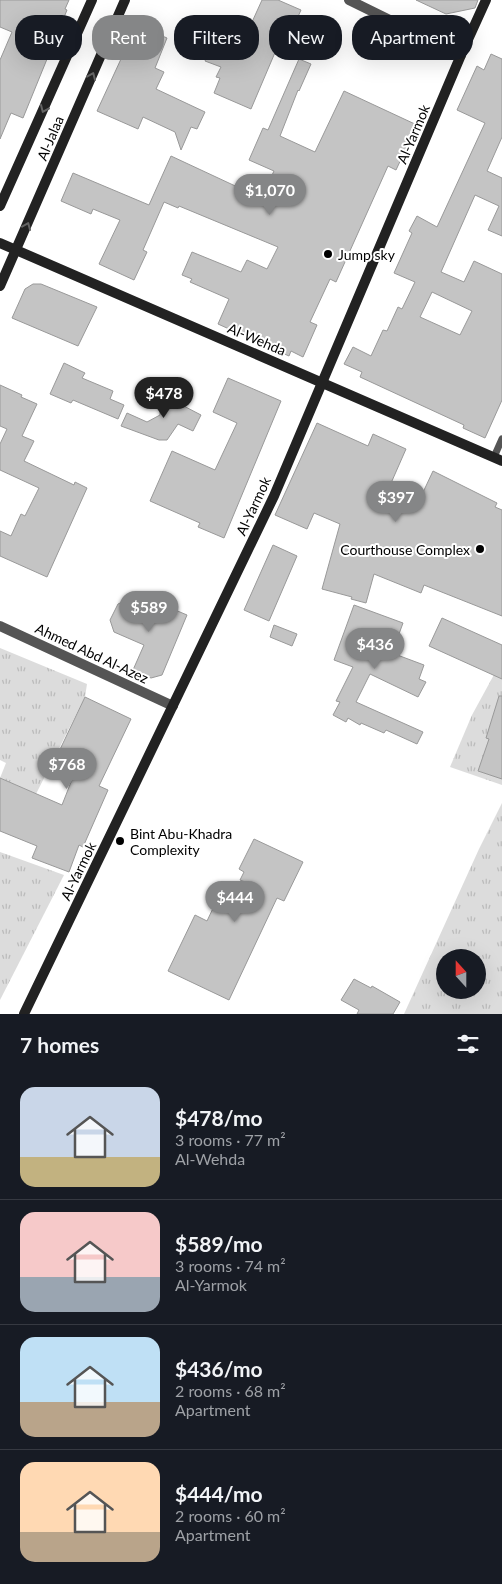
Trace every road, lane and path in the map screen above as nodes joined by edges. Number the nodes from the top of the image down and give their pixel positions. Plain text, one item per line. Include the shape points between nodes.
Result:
1 (92, 0) edge
2 (125, 0) edge
3 (348, 0) edge
4 (486, 0) edge
5 (379, 15) edge
6 (473, 28) edge
7 (458, 60) edge
8 (0, 206) edge
9 (0, 243) edge
10 (16, 251) junction
11 (0, 286) edge
12 (323, 382) junction
13 (502, 439) edge
14 (498, 459) edge
15 (0, 626) edge
16 (173, 706) junction
17 (24, 1014) edge

1 -> 8 street, Al-Jalaa
10 -> 2 street, Al-Jalaa
3 - 5 street
4 - 6 street, Al-Yarmok
7 - 12 street, Al-Yarmok
9 - 10 street, Al-Wehda
10 - 11 street, Al-Jalaa
10 - 12 street, Al-Wehda
12 - 14 street, Al-Wehda
12 - 16 street, Al-Yarmok via 274,496
13 - 14 lane
15 - 16 street, Ahmed Abd Al-Azez
16 - 17 street, Al-Yarmok

